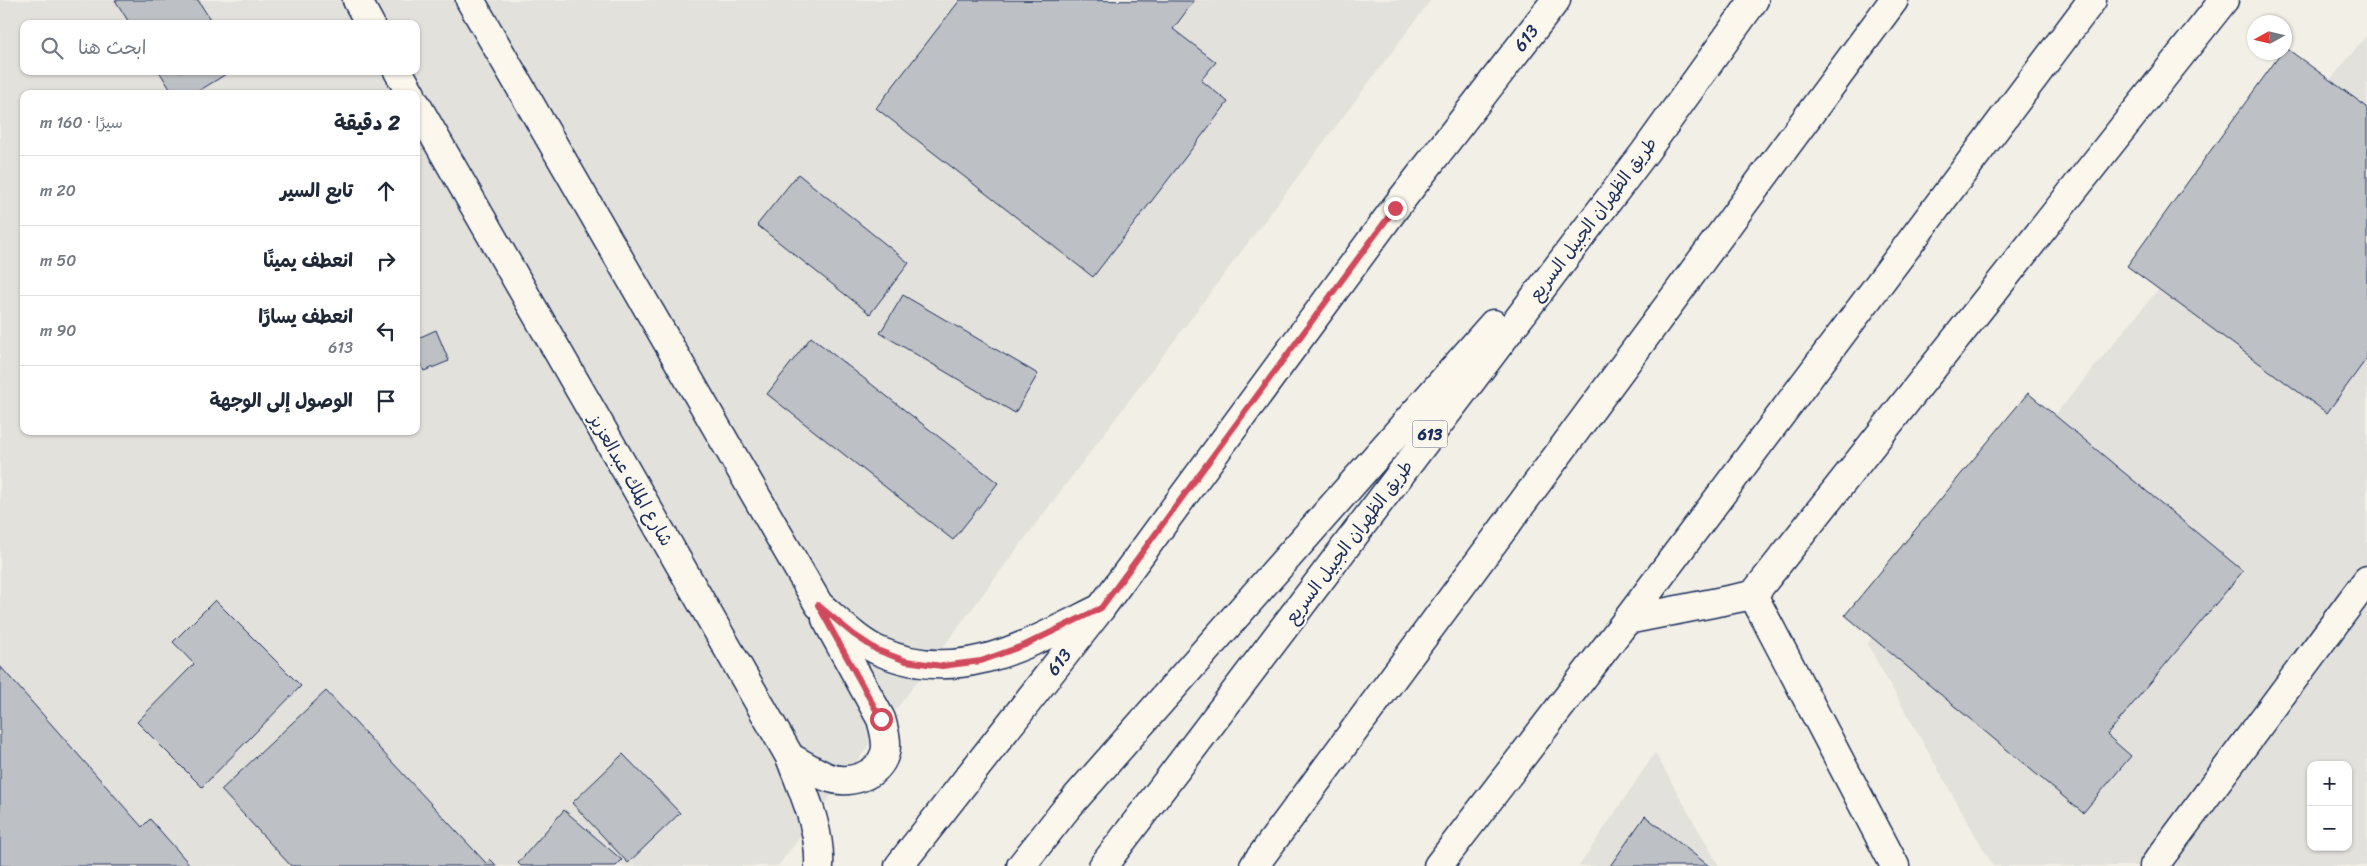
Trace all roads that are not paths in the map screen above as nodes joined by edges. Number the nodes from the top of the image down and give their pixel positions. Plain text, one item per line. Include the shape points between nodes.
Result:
1 (357, 0) edge
2 (470, 0) edge
3 (1556, 0) edge
4 (1754, 0) edge
5 (1894, 0) edge
6 (2092, 0) edge
7 (2224, 0) edge
8 (368, 20) edge
9 (400, 75) edge
10 (408, 90) edge
11 (420, 111) edge
12 (1645, 152) junction
13 (2366, 583) edge
14 (1753, 595) junction
15 (818, 605) junction
16 (1101, 608) junction
17 (1627, 620) junction
18 (790, 757) junction
19 (819, 866) edge
20 (899, 866) edge
21 (1021, 866) edge
22 (1103, 866) edge
23 (1254, 866) edge
24 (1438, 866) edge
25 (1895, 866) edge
26 (2154, 866) edge

1 - 8 main road
2 - 15 main road
3 - 16 main road, 613 via 1389,216
4 - 12 main road, طريق الظهران الجبيل السريع / 613
5 - 23 main road
6 - 17 main road
7 - 14 main road
9 - 10 main road
11 - 18 main road, شارع الملك عبدالعزيز
12 - 21 main road via 1073,802
12 - 22 main road, طريق الظهران الجبيل السريع / 613
13 - 26 main road
14 - 17 main road
14 - 25 main road
15 - 16 main road via 877,650 906,661 942,666 981,661 1025,645
15 - 18 main road via 881,719 886,736 885,754 864,777 848,781 828,777
16 - 20 main road, 613
17 - 24 main road
18 - 19 main road, شارع الملك عبدالعزيز via 812,816 820,853

